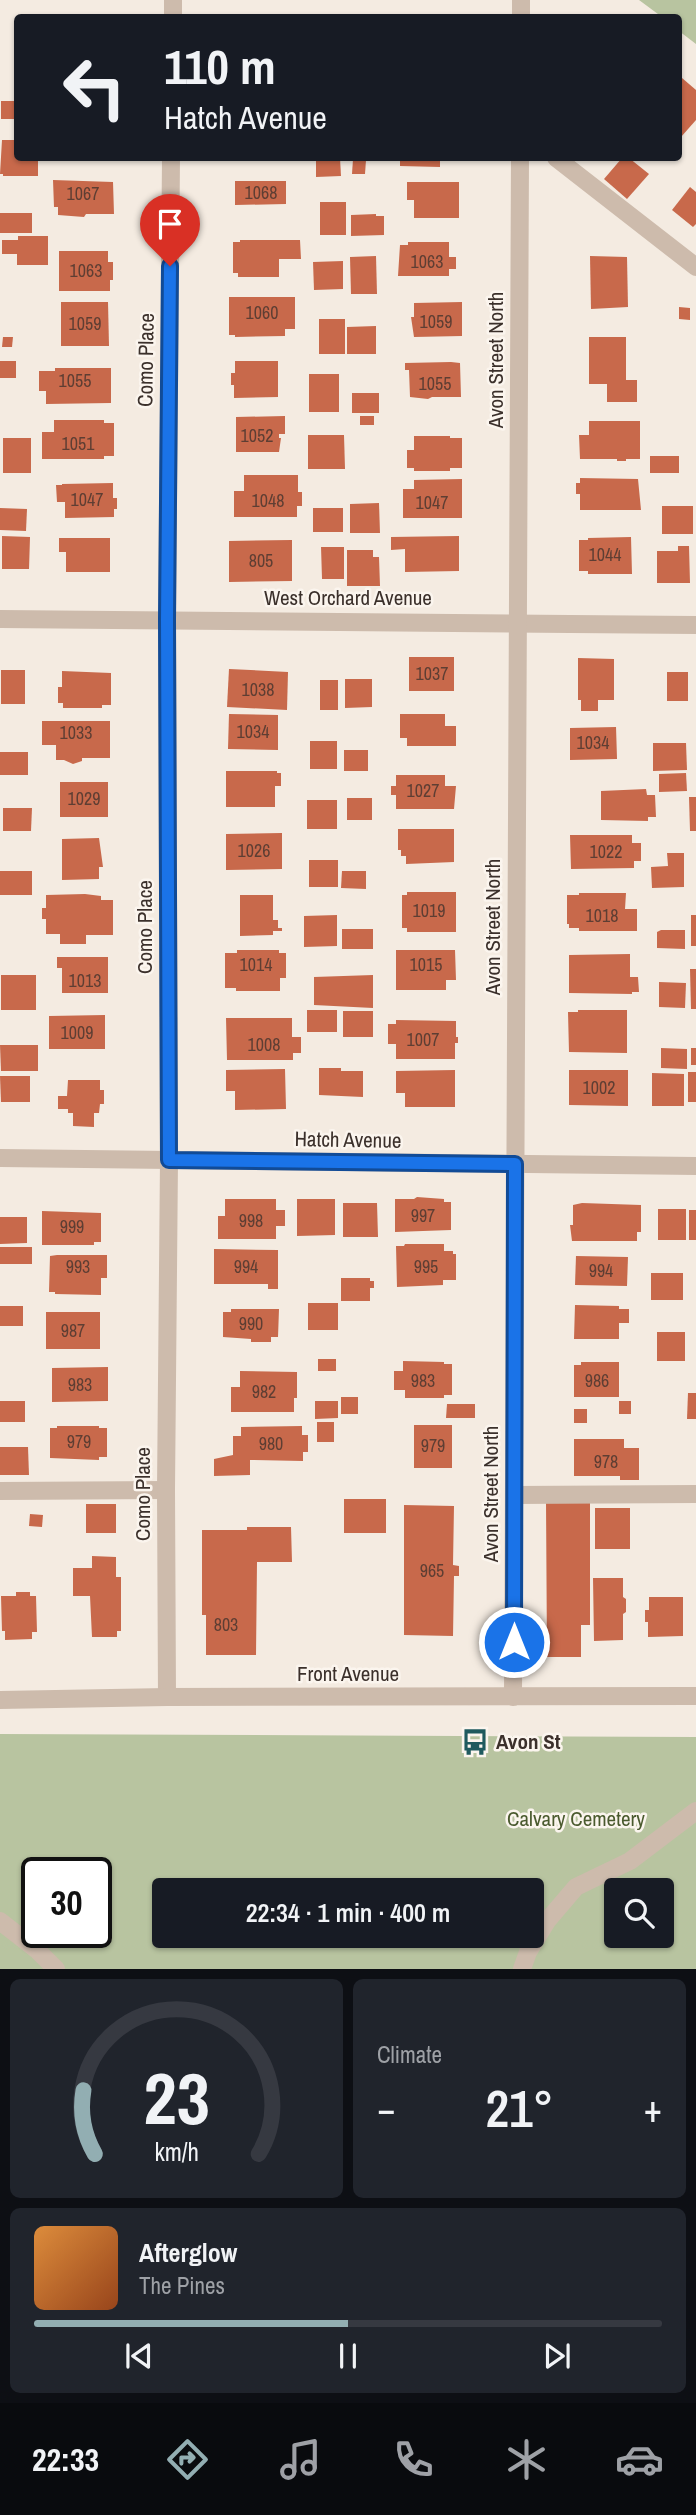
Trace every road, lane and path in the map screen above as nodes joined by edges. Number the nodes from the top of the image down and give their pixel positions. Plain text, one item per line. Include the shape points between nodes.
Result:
1 (171, 161) edge
2 (520, 161) edge
3 (560, 161) edge
4 (696, 267) edge
5 (0, 619) edge
6 (167, 620) junction
7 (517, 622) junction
8 (696, 625) edge
9 (0, 1158) edge
10 (169, 1160) junction
11 (515, 1164) junction
12 (696, 1166) edge
13 (166, 1490) junction
14 (0, 1491) edge
15 (696, 1494) edge
16 (514, 1495) junction
17 (696, 1696) edge
18 (167, 1697) junction
19 (513, 1697) junction
20 (0, 1700) edge
21 (696, 1811) edge
22 (0, 1922) edge
23 (56, 1969) edge
24 (522, 1969) edge

1 - 6 street, Como Place
2 - 7 street, Avon Street North
3 - 4 street
5 - 6 street, West Orchard Avenue
6 - 7 street, West Orchard Avenue
6 - 10 street, Como Place
7 - 8 street, West Orchard Avenue
7 - 11 street, Avon Street North
9 - 10 street, Hatch Avenue
10 - 11 street, Hatch Avenue
10 - 13 street, Como Place
11 - 12 street, Hatch Avenue
11 - 16 street, Avon Street North
13 - 14 street
13 - 18 street, Como Place
15 - 16 street
16 - 19 street, Avon Street North
17 - 19 street, Front Avenue
18 - 19 street, Front Avenue
18 - 20 street, Front Avenue
21 - 24 street via 630,1861 576,1888 547,1921
22 - 23 street

